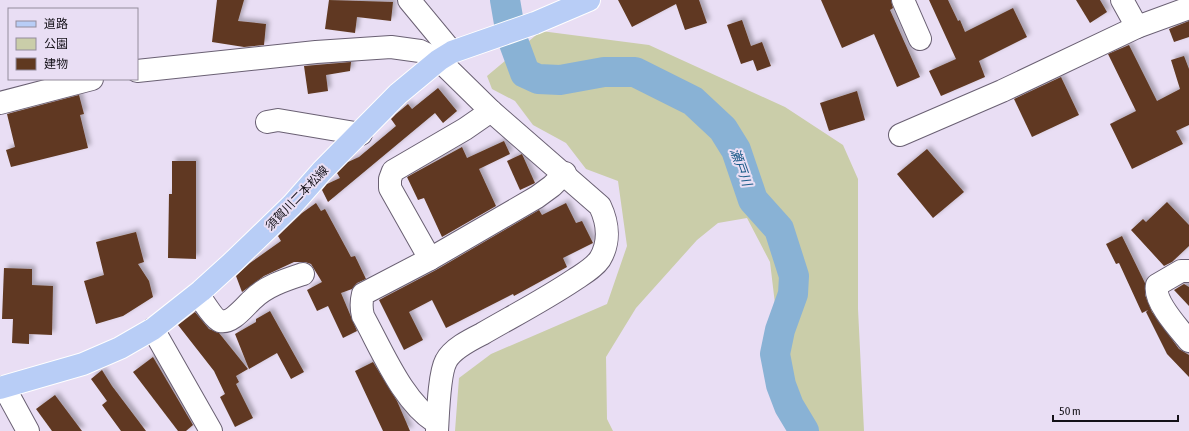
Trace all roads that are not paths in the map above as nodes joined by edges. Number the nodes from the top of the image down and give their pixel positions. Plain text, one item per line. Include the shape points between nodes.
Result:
1 (409, 0) edge
2 (589, 0) edge
3 (903, 0) edge
4 (1122, 0) edge
5 (1189, 8) edge
6 (1137, 27) junction
7 (920, 40) dead end
8 (454, 52) junction
9 (138, 71) edge
10 (88, 80) edge
11 (0, 102) edge
12 (491, 111) junction
13 (267, 122) dead end
14 (361, 134) junction
15 (900, 135) dead end
16 (564, 174) junction
17 (430, 259) junction
18 (1189, 271) edge
19 (303, 274) dead end
20 (198, 294) junction
21 (153, 329) junction
22 (1189, 340) edge
23 (2, 388) edge
24 (437, 427) edge
25 (28, 431) edge
26 (211, 431) edge

1 - 8 street
2 - 8 main road, 須賀川二本松線 via 535,23
3 - 7 street
4 - 6 street
5 - 6 street
6 - 15 street via 1002,91
8 - 9 street via 420,52 391,47 316,52
8 - 12 street
8 - 14 main road, 須賀川二本松線 via 398,94
10 - 11 street
12 - 16 street
12 - 17 street via 393,171 390,188
13 - 14 street via 278,120
14 - 20 main road, 須賀川二本松線 via 322,171 292,205
16 - 17 street via 537,197
16 - 24 street via 596,202 603,213 607,232 600,258 596,264 555,293 454,351 445,362
17 - 24 street via 363,294 361,306 363,316 401,383 420,411
18 - 22 street via 1181,271 1156,288 1168,314
19 - 20 street via 270,287 254,297 236,315 224,321 216,319
20 - 21 main road, 須賀川二本松線
21 - 23 main road, 須賀川二本松線 via 120,348 84,364
21 - 26 street
23 - 25 street

